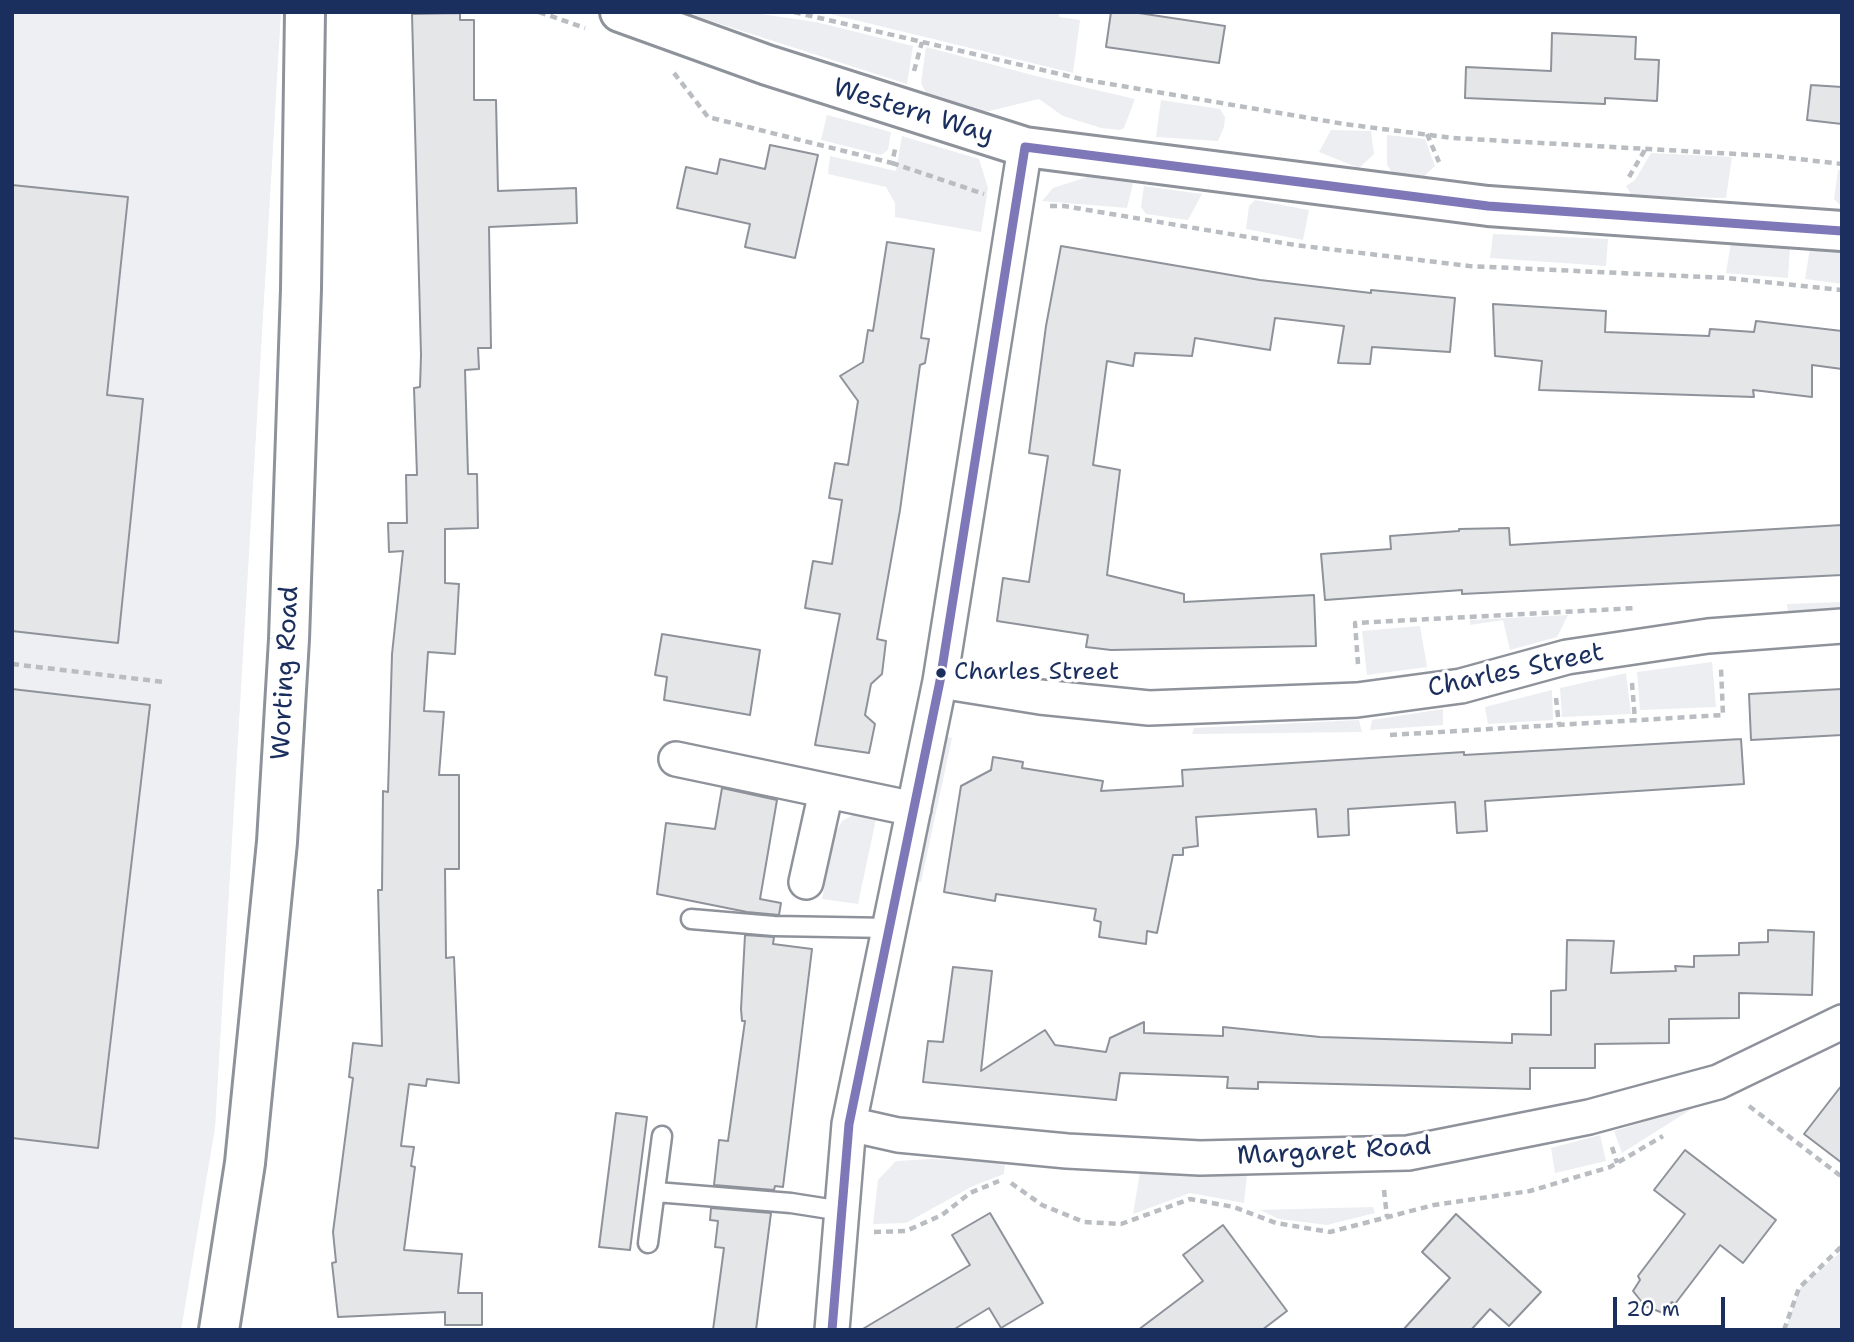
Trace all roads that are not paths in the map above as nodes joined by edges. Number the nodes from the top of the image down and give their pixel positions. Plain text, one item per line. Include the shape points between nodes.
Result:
1 (305, 12) edge
2 (605, 21) edge
3 (1025, 147) junction
4 (1842, 231) edge
5 (1842, 625) edge
6 (940, 681) junction
7 (676, 759) dead end
8 (826, 792) junction
9 (914, 809) junction
10 (806, 882) dead end
11 (691, 919) dead end
12 (890, 928) junction
13 (1842, 1022) edge
14 (849, 1124) junction
15 (662, 1136) dead end
16 (656, 1192) junction
17 (840, 1225) junction
18 (648, 1243) dead end
19 (219, 1330) edge
20 (832, 1330) edge

1 - 19 street, Worting Road via 302,289 277,842 245,1163
2 - 3 street, Western Way
3 - 4 street, Western Way via 1488,206
3 - 6 street
5 - 6 street, Charles Street via 1708,636 1567,657 1461,686 1361,700 1149,708
6 - 9 street
7 - 8 street
8 - 9 street
8 - 10 street
9 - 12 street
11 - 12 lane
12 - 14 street
13 - 14 street, Margaret Road via 1718,1082 1589,1116 1408,1153 1200,1158 898,1135
14 - 17 street
15 - 16 lane
16 - 17 lane via 801,1204
16 - 18 lane
17 - 20 street

